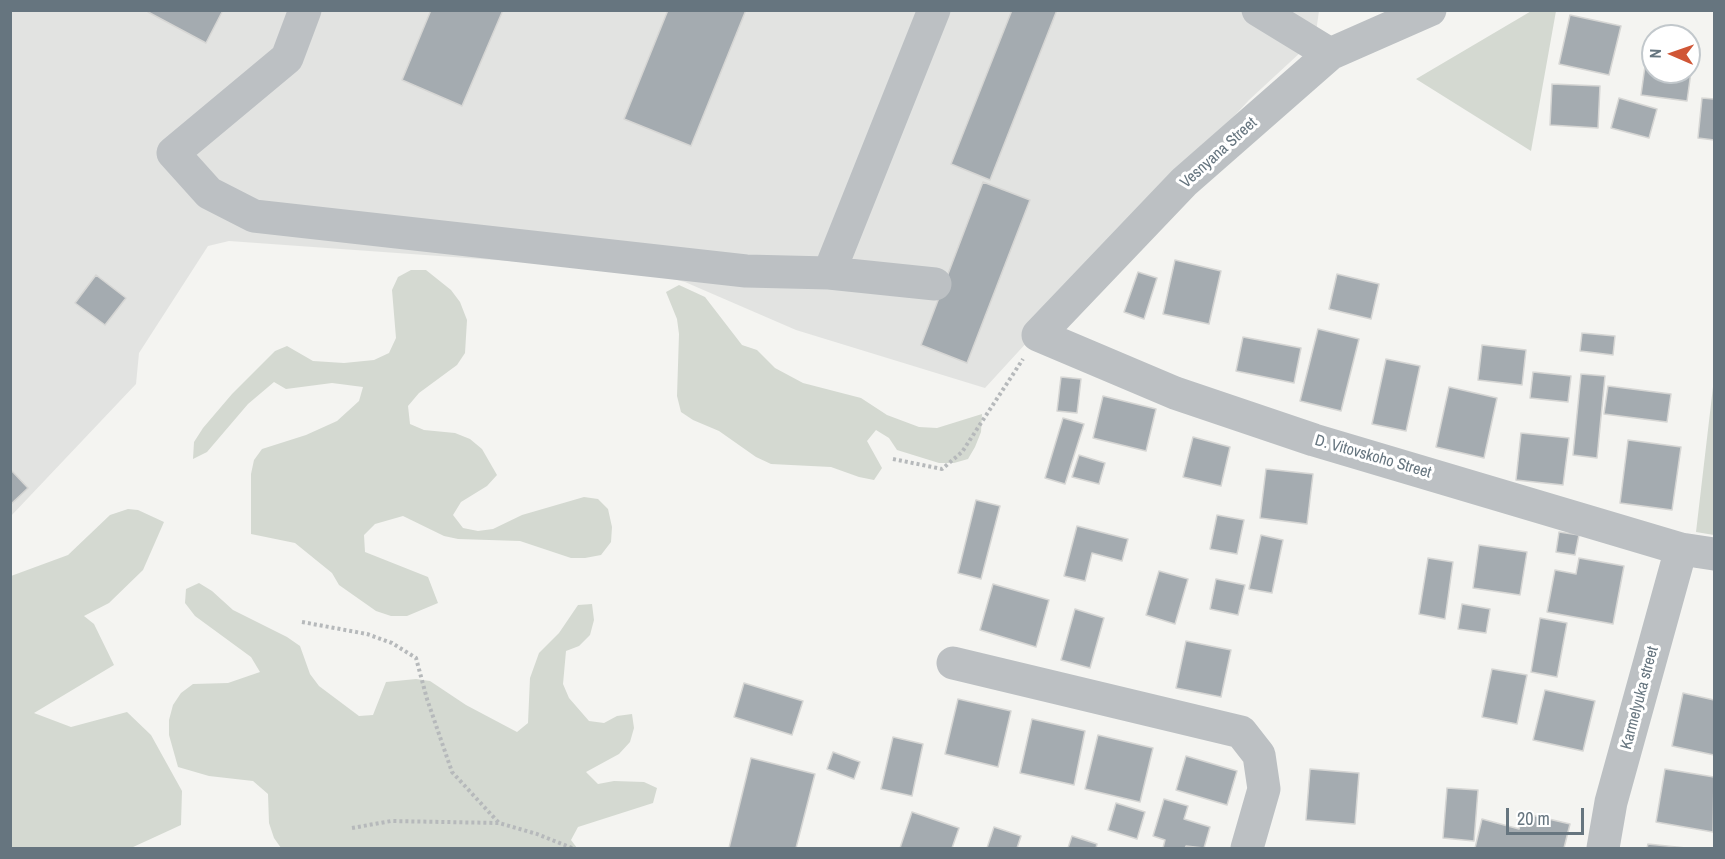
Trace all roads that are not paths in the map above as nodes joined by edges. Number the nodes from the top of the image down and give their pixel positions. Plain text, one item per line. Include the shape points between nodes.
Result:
1 (305, 10) edge
2 (934, 10) edge
3 (1258, 10) edge
4 (1430, 10) edge
5 (1330, 54) junction
6 (829, 273) junction
7 (935, 284) dead end
8 (1038, 335) joint
9 (1681, 549) junction
10 (1714, 554) edge
11 (953, 663) dead end
12 (1247, 849) edge
13 (1603, 849) edge

1 - 6 street via 287,58 173,153 209,193 254,216 746,271
2 - 6 street
3 - 5 street
4 - 5 street, Vesnyana Street
5 - 8 street, Vesnyana Street via 1184,182
6 - 7 street
8 - 9 street, D. Vitovskoho Street via 1175,393 1314,440
9 - 10 street, D. Vitovskoho Street
9 - 13 street, Karmelyuka street via 1611,802
11 - 12 street via 1241,732 1259,755 1264,789

